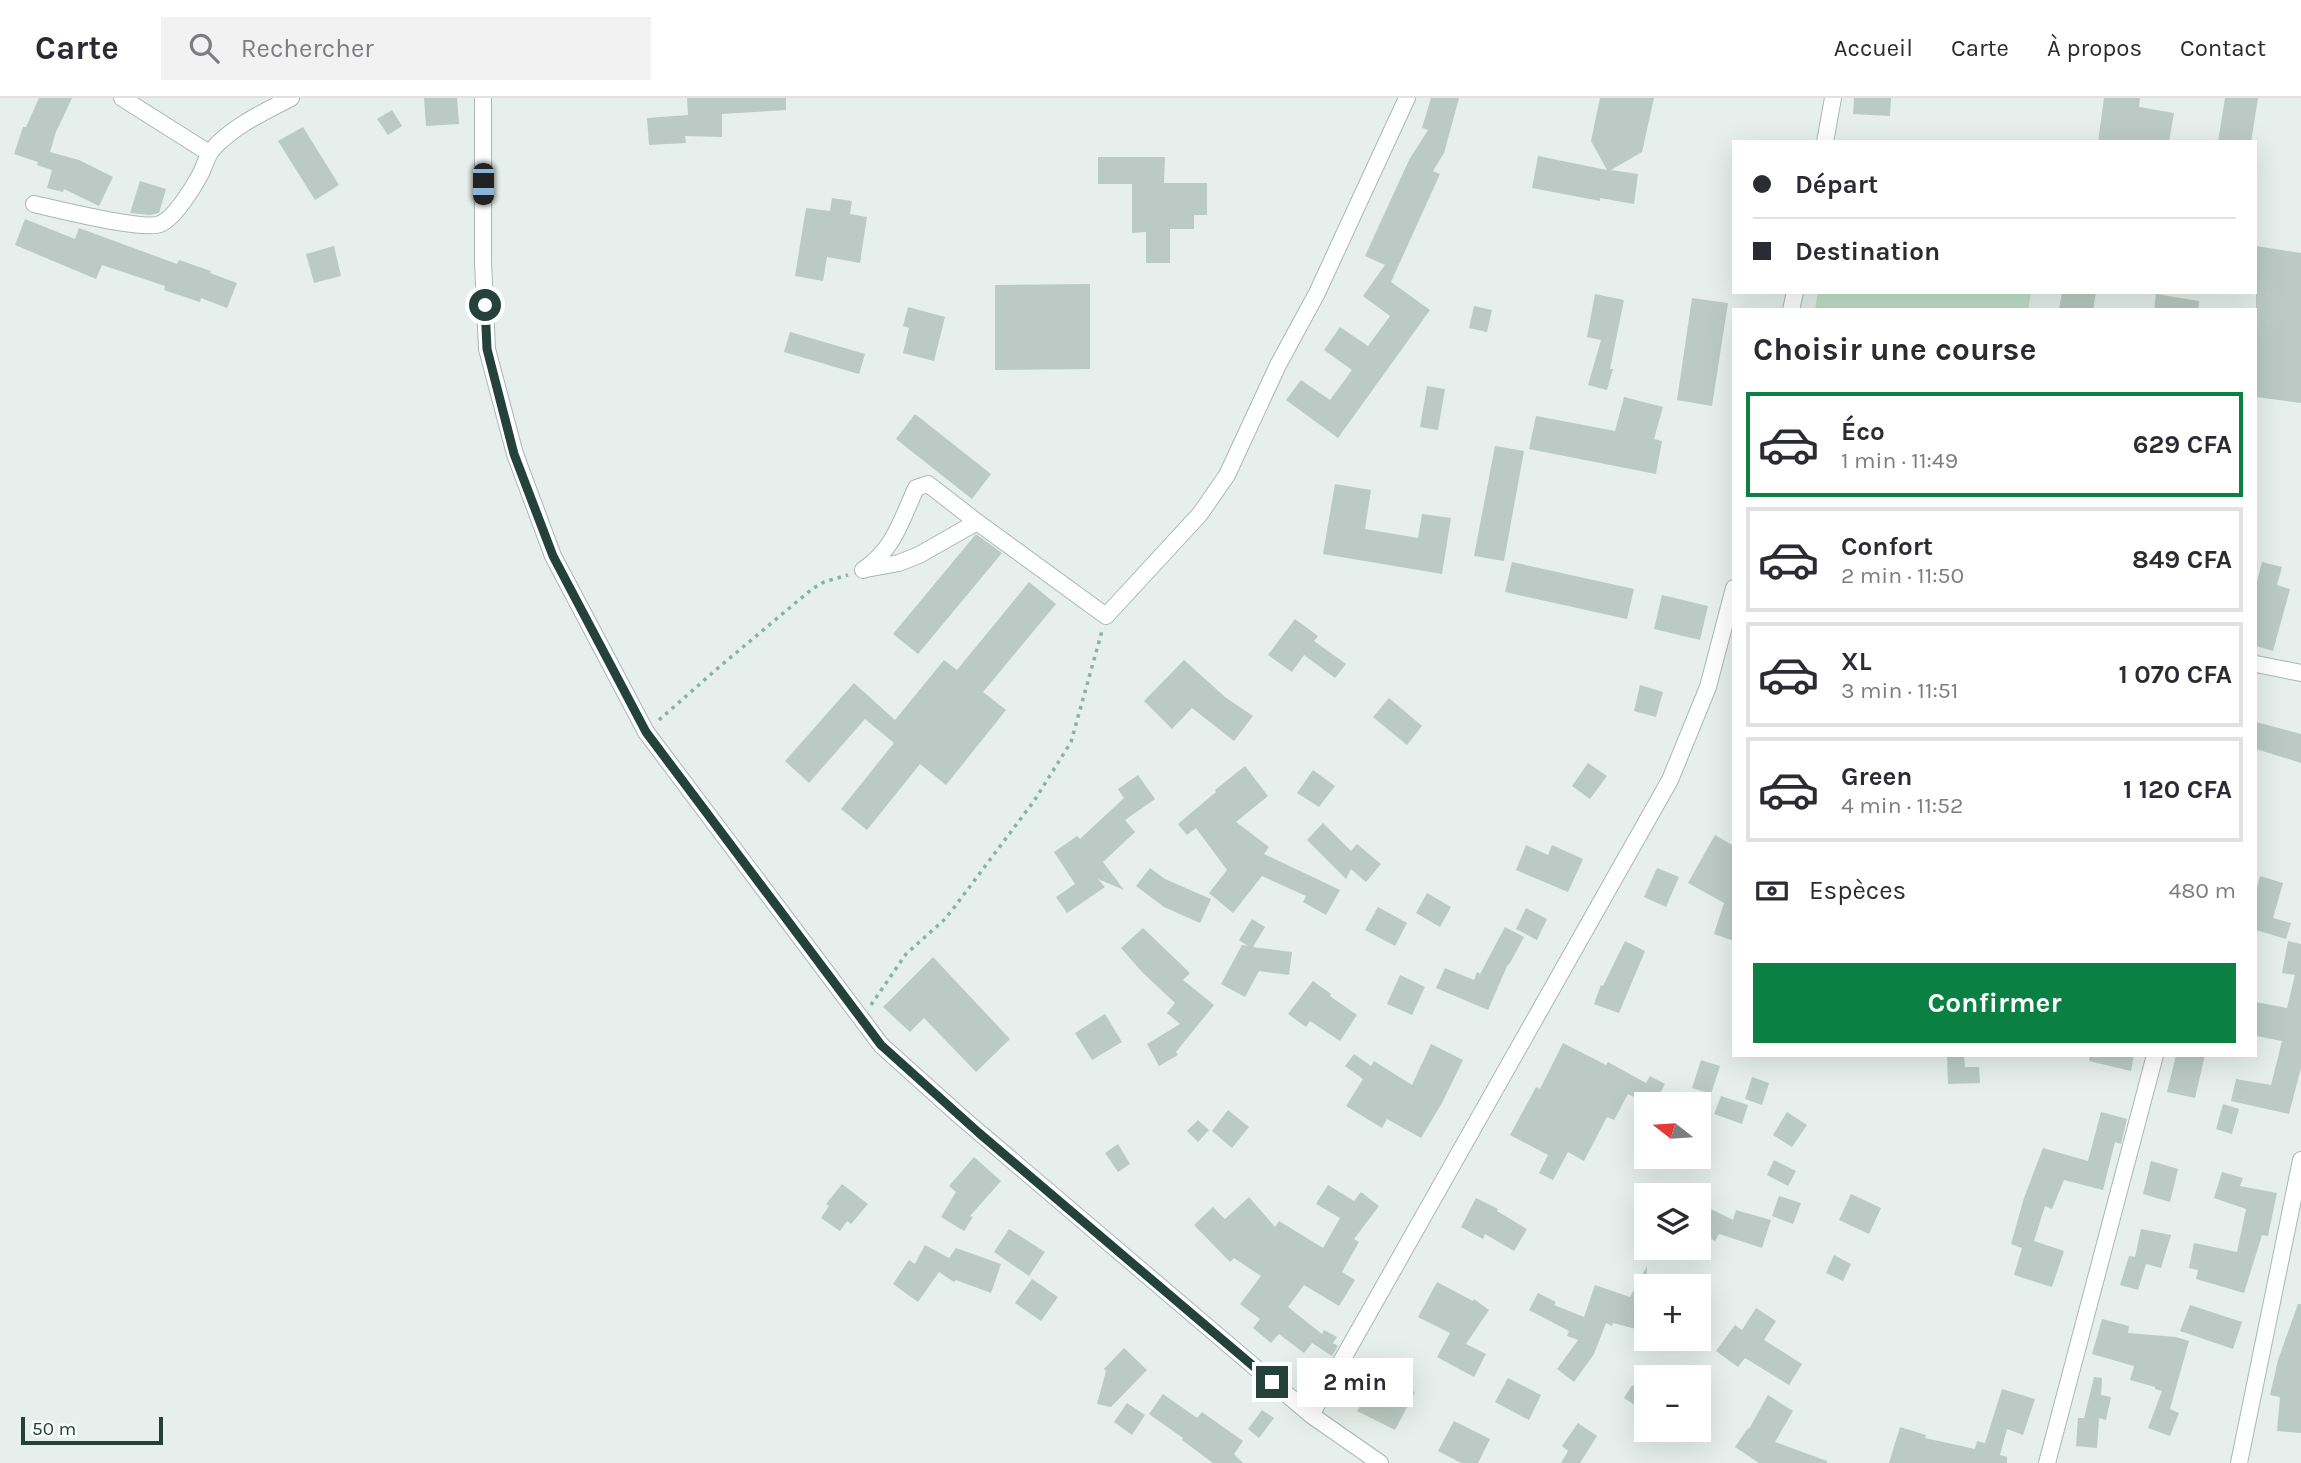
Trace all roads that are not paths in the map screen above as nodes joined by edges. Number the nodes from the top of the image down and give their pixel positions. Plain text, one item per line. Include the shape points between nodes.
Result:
1 (122, 98) edge
2 (291, 98) edge
3 (483, 98) edge
4 (1407, 98) edge
5 (1833, 98) edge
6 (1825, 140) edge
7 (209, 153) junction
8 (34, 204) dead end
9 (977, 522) junction
10 (1732, 596) edge
11 (2257, 664) edge
12 (2301, 673) edge
13 (2154, 1057) edge
14 (2301, 1160) edge
15 (1311, 1415) junction
16 (1380, 1463) edge
17 (2048, 1463) edge
18 (2239, 1463) edge

1 - 7 street
2 - 7 street via 235,131
3 - 15 street via 487,349 514,454 553,556 646,732 881,1045
4 - 9 street via 1227,475 1200,514 1106,616
5 - 6 street
7 - 8 street via 201,174 171,218 158,226
9 - 9 street via 934,486 923,484 916,488 889,547 863,570 919,555
10 - 15 street via 1708,687 1670,779
11 - 12 street
13 - 17 street
14 - 18 street
15 - 16 street

